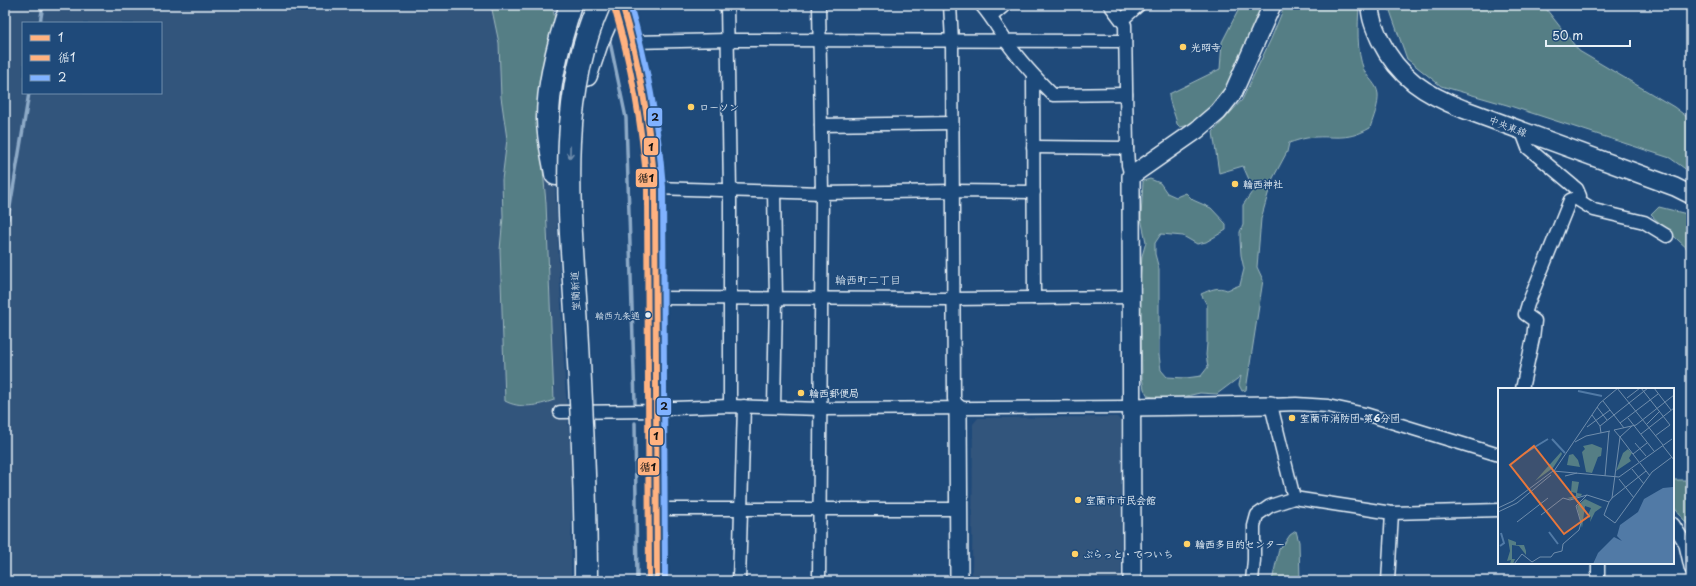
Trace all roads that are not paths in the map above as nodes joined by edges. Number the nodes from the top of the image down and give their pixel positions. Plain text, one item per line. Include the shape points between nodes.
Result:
1 (571, 5) edge
2 (583, 5) edge
3 (599, 5) edge
4 (613, 5) edge
5 (622, 5) edge
6 (727, 5) edge
7 (819, 5) edge
8 (950, 5) edge
9 (982, 5) edge
10 (1005, 5) edge
11 (1110, 5) edge
12 (1139, 5) edge
13 (1272, 5) edge
14 (1370, 5) edge
15 (992, 16) junction
16 (1122, 20) junction
17 (727, 40) junction
18 (820, 40) junction
19 (1125, 40) junction
20 (952, 41) junction
21 (1006, 41) junction
22 (634, 42) junction
23 (1033, 75) junction
24 (1126, 94) junction
25 (572, 124) junction
26 (952, 124) junction
27 (821, 125) junction
28 (1522, 132) junction
29 (1033, 147) junction
30 (1127, 148) junction
31 (556, 174) junction
32 (1131, 176) junction
33 (655, 188) junction
34 (730, 191) junction
35 (953, 191) junction
36 (774, 192) junction
37 (1034, 192) junction
38 (822, 193) junction
39 (1691, 195) edge
40 (1576, 198) junction
41 (1667, 236) dead end
42 (1131, 296) junction
43 (656, 298) junction
44 (730, 298) junction
45 (776, 298) junction
46 (821, 298) junction
47 (1034, 298) junction
48 (953, 299) junction
49 (1522, 388) edge
50 (1271, 405) junction
51 (730, 406) junction
52 (744, 406) junction
53 (774, 407) junction
54 (1131, 407) junction
55 (821, 408) junction
56 (958, 408) junction
57 (657, 411) junction
58 (560, 412) dead end
59 (1498, 455) edge
60 (1294, 498) junction
61 (741, 508) junction
62 (819, 508) junction
63 (657, 509) junction
64 (959, 509) junction
65 (1498, 510) edge
66 (1392, 513) junction
67 (1674, 526) edge
68 (1598, 564) edge
69 (1691, 569) edge
70 (573, 581) edge
71 (586, 581) edge
72 (657, 581) edge
73 (739, 581) edge
74 (819, 581) edge
75 (959, 581) edge
76 (1132, 581) edge
77 (1252, 581) edge
78 (1388, 581) edge
79 (1598, 581) edge

1 - 31 highway via 553,73 548,119
2 - 31 highway, 室蘭新道 via 563,74 557,117
3 - 25 highway, 室蘭新道, bridge via 582,57
4 - 25 highway, bridge via 597,42
5 - 22 street
6 - 17 street
7 - 18 street
8 - 20 street
9 - 15 street
10 - 15 street
11 - 16 street
12 - 16 street
13 - 32 street via 1236,87 1218,112 1197,130
14 - 28 street, 中央東線 via 1373,23 1388,55 1409,80 1442,101
15 - 21 street
16 - 19 street via 1125,25
17 - 18 street
17 - 22 street
17 - 34 street
18 - 20 street
18 - 27 street
19 - 21 street
19 - 24 street
20 - 21 street
20 - 26 street
21 - 23 street
22 - 33 street via 652,141
23 - 24 street via 1053,95
23 - 29 street
24 - 30 street
25 -> 71 highway, 室蘭新道, bridge via 571,211 584,475
26 - 27 street
26 - 35 street
27 - 38 street
28 - 39 street, 中央東線
28 - 40 street via 1528,148 1577,189 1580,196
29 - 30 street
29 - 37 street
30 - 32 street
31 - 70 highway, 室蘭新道 via 571,476
32 - 42 street
33 - 34 street
33 - 43 street
34 - 36 street
34 - 44 street
35 - 37 street
35 - 38 street
35 - 48 street
36 - 38 street
36 - 45 street
37 - 47 street
38 - 46 street
40 - 41 street via 1594,210 1644,222
40 - 49 street via 1570,200 1525,314 1534,321
42 - 47 street
42 - 54 street
43 - 44 street
43 - 57 street
44 - 45 street
44 - 51 street
45 - 46 street
45 - 53 street
46 - 48 street
46 - 55 street
47 - 48 street
48 - 56 street via 954,399
50 - 54 street
50 - 59 street via 1328,406 1364,414
50 - 60 street
51 - 52 street
51 - 57 street
52 - 53 street
52 - 61 street
53 - 55 street
54 - 56 street
54 - 76 street
55 - 56 street
55 - 62 street
56 - 64 street
57 - 58 street
57 - 63 street
60 - 66 street
60 - 77 street via 1270,506 1258,515 1254,526
61 - 62 street
61 - 63 street
61 - 73 street
62 - 64 street
62 - 74 street
63 - 72 street
64 - 75 street
65 - 66 street
66 - 78 street
67 - 69 street via 1685,543
68 - 79 street

